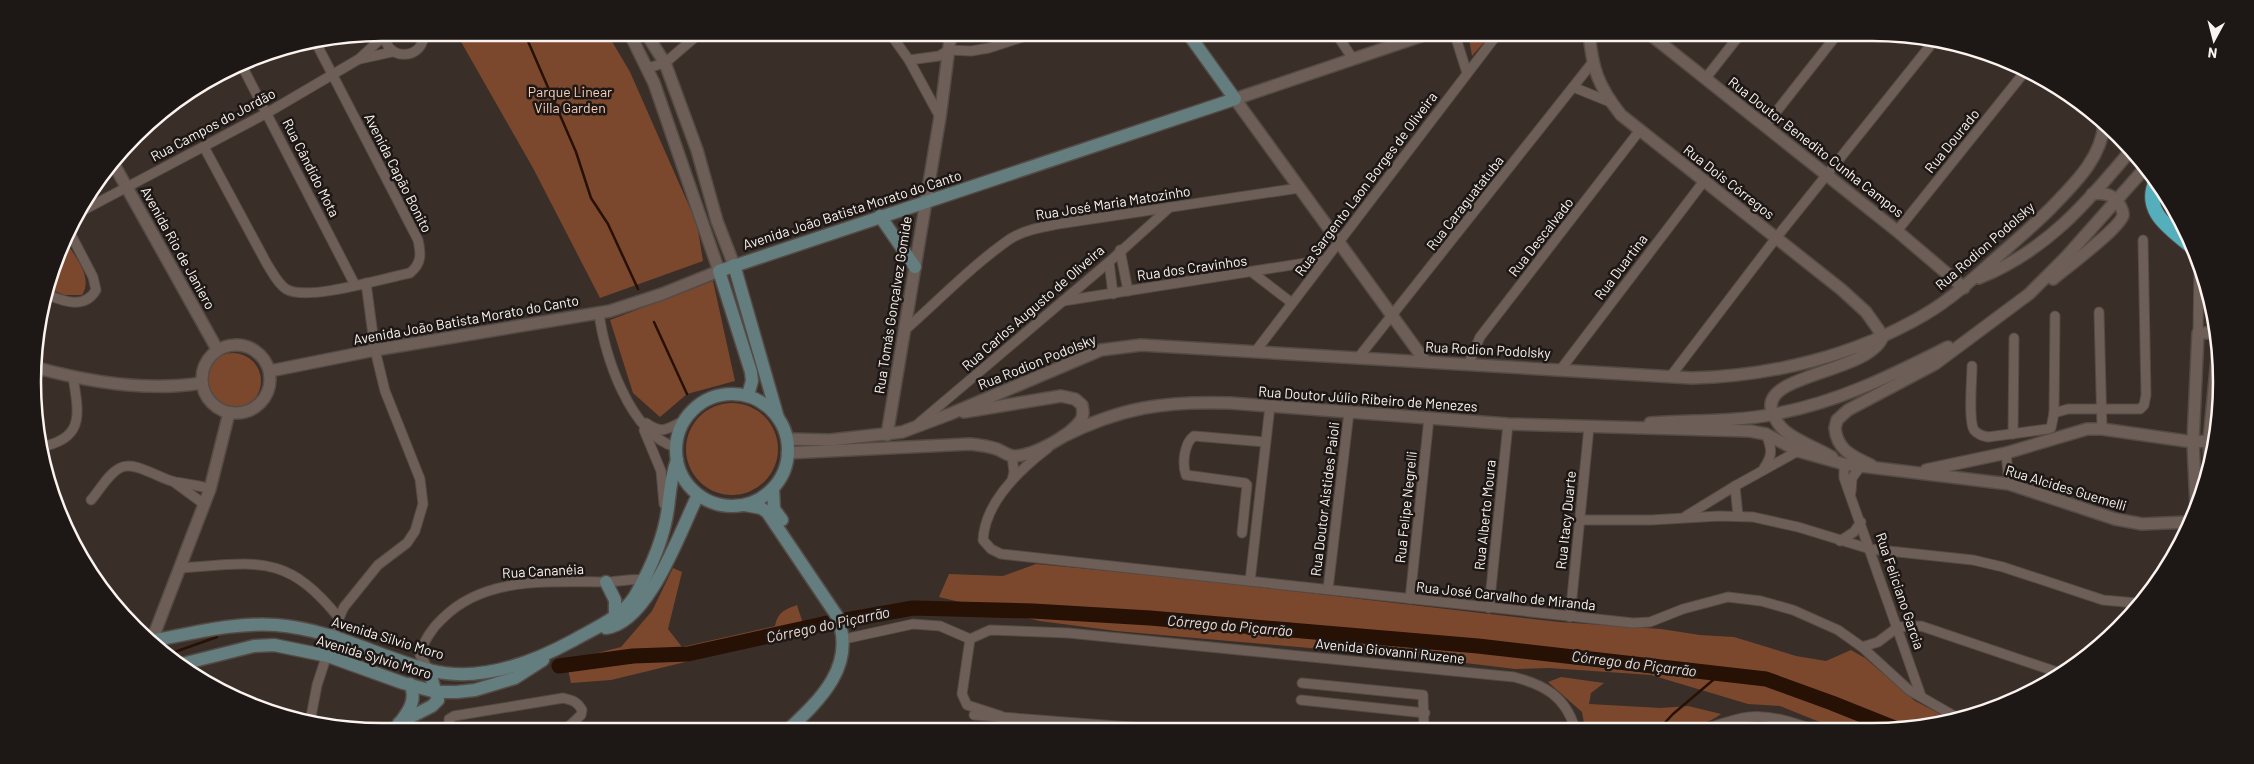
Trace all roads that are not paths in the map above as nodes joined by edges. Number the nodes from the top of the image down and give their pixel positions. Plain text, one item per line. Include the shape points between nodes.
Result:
1 (378, 41) edge
2 (386, 41) edge
3 (423, 41) edge
4 (634, 41) edge
5 (651, 41) edge
6 (691, 41) edge
7 (896, 41) edge
8 (950, 41) edge
9 (1010, 41) edge
10 (1193, 41) edge
11 (1340, 41) edge
12 (1406, 41) edge
13 (1457, 41) edge
14 (1492, 41) edge
15 (1590, 41) edge
16 (1659, 41) edge
17 (1735, 41) edge
18 (1832, 41) edge
19 (1930, 46) edge
20 (318, 48) edge
21 (949, 50) junction
22 (392, 52) junction
23 (360, 59) junction
24 (1353, 59) junction
25 (909, 60) junction
26 (665, 63) junction
27 (1592, 63) junction
28 (647, 68) junction
29 (244, 70) edge
30 (1467, 73) junction
31 (332, 74) junction
32 (2023, 76) edge
33 (1705, 79) junction
34 (1573, 87) junction
35 (1235, 99) junction
36 (1610, 102) junction
37 (267, 113) junction
38 (940, 117) junction
39 (1765, 126) junction
40 (1640, 130) junction
41 (2102, 131) edge
42 (204, 147) junction
43 (2126, 155) edge
44 (117, 169) edge
45 (2141, 173) edge
46 (1828, 176) junction
47 (1704, 181) junction
48 (127, 186) junction
49 (1299, 188) junction
50 (2153, 191) edge
51 (2092, 194) junction
52 (2117, 201) junction
53 (926, 202) junction
54 (91, 206) edge
55 (1170, 207) junction
56 (880, 216) junction
57 (1898, 231) junction
58 (2181, 237) edge
59 (73, 238) edge
60 (1776, 238) junction
61 (2143, 240) dead end
62 (1338, 243) junction
63 (1120, 250) junction
64 (1324, 260) junction
65 (1109, 262) junction
66 (734, 265) junction
67 (915, 267) junction
68 (718, 271) junction
69 (1253, 273) junction
70 (366, 283) junction
71 (1967, 284) junction
72 (355, 285) junction
73 (2199, 286) edge
74 (1128, 291) junction
75 (1113, 294) junction
76 (2029, 294) junction
77 (52, 296) edge
78 (1062, 301) junction
79 (1292, 303) junction
80 (2099, 312) dead end
81 (599, 313) junction
82 (2055, 316) dead end
83 (1392, 318) junction
84 (905, 330) junction
85 (2198, 333) junction
86 (2209, 333) edge
87 (1974, 334) junction
88 (1883, 336) junction
89 (2014, 338) dead end
90 (217, 350) junction
91 (375, 350) junction
92 (1255, 352) junction
93 (1358, 358) junction
94 (1425, 361) junction
95 (1469, 363) junction
96 (1972, 366) dead end
97 (42, 369) edge
98 (1561, 369) junction
99 (270, 371) junction
100 (73, 377) junction
101 (1670, 377) junction
102 (201, 383) junction
103 (748, 396) junction
104 (1270, 406) junction
105 (2101, 410) junction
106 (1349, 412) junction
107 (230, 413) junction
108 (2054, 413) junction
109 (950, 414) junction
110 (1773, 415) junction
111 (639, 418) junction
112 (778, 418) junction
113 (1429, 418) junction
114 (683, 421) junction
115 (1508, 424) junction
116 (1589, 427) junction
117 (1624, 427) junction
118 (913, 428) junction
119 (2102, 429) junction
120 (1766, 434) junction
121 (2013, 434) junction
122 (886, 435) junction
123 (1062, 437) junction
124 (787, 439) junction
125 (2207, 441) edge
126 (1265, 442) junction
127 (2193, 442) junction
128 (47, 445) edge
129 (1798, 451) junction
130 (787, 453) junction
131 (2006, 453) junction
132 (676, 454) junction
133 (1012, 456) junction
134 (1844, 464) junction
135 (1860, 467) junction
136 (1882, 469) junction
137 (1762, 470) junction
138 (1914, 473) junction
139 (1012, 480) junction
140 (174, 482) junction
141 (2009, 484) junction
142 (1735, 486) junction
143 (210, 489) junction
144 (772, 489) junction
145 (2195, 491) edge
146 (698, 495) junction
147 (1851, 495) junction
148 (91, 500) dead end
149 (204, 504) junction
150 (743, 505) junction
151 (1738, 516) junction
152 (1684, 518) junction
153 (666, 519) junction
154 (1580, 520) junction
155 (1861, 522) junction
156 (2183, 522) edge
157 (1242, 533) dead end
158 (1840, 541) junction
159 (1870, 549) junction
160 (1016, 555) joint
161 (180, 568) junction
162 (1250, 581) junction
163 (606, 582) junction
164 (649, 582) junction
165 (1328, 589) junction
166 (1410, 599) junction
167 (2131, 603) edge
168 (1489, 608) junction
169 (839, 615) junction
170 (615, 616) junction
171 (1570, 617) junction
172 (339, 618) junction
173 (1898, 627) junction
174 (594, 629) junction
175 (847, 632) junction
176 (153, 635) edge
177 (334, 636) junction
178 (159, 639) edge
179 (970, 639) junction
180 (1862, 647) junction
181 (552, 652) junction
182 (328, 656) junction
183 (196, 667) edge
184 (429, 670) junction
185 (2052, 670) edge
186 (1302, 683) dead end
187 (410, 684) junction
188 (436, 692) junction
189 (1921, 696) junction
190 (1301, 700) dead end
191 (1425, 713) junction
192 (1950, 713) edge
193 (311, 715) edge
194 (974, 715) dead end
195 (1000, 716) junction
196 (400, 723) edge
197 (404, 723) edge
198 (449, 723) edge
199 (572, 723) edge
200 (798, 723) edge
201 (1002, 723) edge
202 (1084, 723) edge
203 (1424, 723) edge
204 (1574, 723) edge
205 (1726, 723) edge
206 (1794, 723) edge

1 - 23 street, Rua Campos do Jordão
2 - 22 street
3 - 22 street, Rua Campos do Jordão via 416,52 404,56
4 - 28 street
5 - 26 street
6 - 26 street
7 - 25 street
8 - 21 street, Rua Tomás Gonçalvez Gomide
9 - 21 street via 972,51
10 - 35 main road
11 - 24 street
12 - 24 street, Avenida João Batista Morato do Canto
13 - 30 street
14 - 30 street, Rua Sargento Laon Borges de Oliveira
15 - 27 street, Rua Dois Córregos
16 - 33 street, Rua Doutor Benedito Cunha Campos
17 - 33 street
18 - 39 street
19 - 46 street
20 - 31 street, Avenida Capão Bonito
21 - 25 street via 939,56
21 - 38 street, Rua Tomás Gonçalvez Gomide
22 - 23 street, Rua Campos do Jordão
23 - 31 street, Rua Campos do Jordão
24 - 35 street, Avenida João Batista Morato do Canto
25 - 38 street
26 - 28 street
26 - 66 street
27 - 34 street, Rua Caraguatatuba
27 - 36 street, Rua Dois Córregos
28 - 68 street
29 - 37 street, Rua Cândido Mota
30 - 62 street, Rua Sargento Laon Borges de Oliveira
31 - 37 street, Rua Campos do Jordão
31 - 70 street, Avenida Capão Bonito via 418,240 420,250 418,266 410,273
32 - 57 street, Rua Dourado
33 - 39 street, Rua Doutor Benedito Cunha Campos
34 - 36 street
34 - 83 street, Rua Caraguatatuba
35 - 49 street
35 - 53 main road, Avenida João Batista Morato do Canto
36 - 40 street, Rua Dois Córregos via 1620,115
37 - 42 street, Rua Campos do Jordão
37 - 72 street, Rua Cândido Mota
38 - 53 street, Rua Tomás Gonçalvez Gomide
39 - 46 street, Rua Doutor Benedito Cunha Campos
40 - 47 street, Rua Dois Córregos
40 - 95 street, Rua Descalvado via 1480,337
41 - 71 street, Rua Rodion Podolsky via 2099,146 2082,174 2038,222
42 - 48 street, Rua Campos do Jordão
42 - 72 street, Avenida Capão Bonito via 278,281 287,289 312,293
43 - 51 street
44 - 48 street, Avenida Rio de Janiero
45 - 52 street
46 - 57 street, Rua Doutor Benedito Cunha Campos
46 - 60 street
47 - 60 street, Rua Dois Córregos
47 - 98 street, Rua Duartina
48 - 54 street, Rua Campos do Jordão
48 - 90 street, Avenida Rio de Janiero
49 - 55 street, Rua José Maria Matozinho
49 - 62 street
50 - 58 highway via 2155,214
51 - 52 street via 2108,194
51 - 71 street via 2055,234 2037,247 2002,269
52 - 76 street
52 - 76 street via 2123,216 2112,230 2044,286
53 - 56 main road, Avenida João Batista Morato do Canto
53 - 67 street, Rua Tomás Gonçalvez Gomide
55 - 63 street, Rua Carlos Augusto de Oliveira
55 - 84 street, Rua José Maria Matozinho via 1058,224 1023,233 1011,239
56 - 66 main road, Avenida João Batista Morato do Canto
56 - 67 main road
57 - 71 street, Rua Doutor Benedito Cunha Campos
59 - 77 street via 93,277 96,290 87,301 75,303
60 - 88 street, Rua Dois Córregos via 1842,290 1866,312
60 - 101 street
61 - 105 street via 2146,400 2136,410
62 - 64 street, Rua Sargento Laon Borges de Oliveira
62 - 83 street
63 - 65 street, Rua Carlos Augusto de Oliveira
63 - 74 street
64 - 69 street, Rua dos Cravinhos
64 - 79 street, Rua Sargento Laon Borges de Oliveira
65 - 75 street
65 - 78 street, Rua Carlos Augusto de Oliveira
66 - 68 main road, Avenida João Batista Morato do Canto
66 - 112 main road
67 - 84 street, Rua Tomás Gonçalvez Gomide
68 - 81 street, Avenida João Batista Morato do Canto via 655,296
68 - 103 main road via 751,372
69 - 74 street, Rua dos Cravinhos
69 - 79 street
70 - 72 street, Avenida Capão Bonito
70 - 91 street
71 - 88 street, Rua Rodion Podolsky via 1924,315
73 - 85 street
74 - 75 street, Rua dos Cravinhos
75 - 78 street, Rua dos Cravinhos
76 - 87 street
78 - 118 street, Rua Carlos Augusto de Oliveira
79 - 92 street, Rua Sargento Laon Borges de Oliveira
80 - 105 street
81 - 91 street, Avenida João Batista Morato do Canto
81 - 111 street via 609,358
82 - 108 street
83 - 93 street, Rua Caraguatatuba
83 - 94 street
84 - 122 street, Rua Tomás Gonçalvez Gomide
85 - 86 street
85 - 127 street
87 - 110 street via 1853,393
87 - 136 street via 1935,364 1848,410 1838,420 1836,436 1843,449
88 - 101 street, Rua Rodion Podolsky via 1822,358 1764,371 1712,377
88 - 110 street via 1881,342 1864,356 1778,391 1770,405
89 - 121 street
90 - 99 street via 236,344 246,346 262,357
90 - 102 street via 204,364
91 - 99 street, Avenida João Batista Morato do Canto
91 - 172 street via 387,398 420,479 423,504 415,531 364,580
92 - 93 street, Rua Rodion Podolsky
92 - 109 street, Rua Rodion Podolsky via 1141,345 1101,350
93 - 94 street, Rua Rodion Podolsky
94 - 95 street, Rua Rodion Podolsky
95 - 98 street, Rua Rodion Podolsky
96 - 121 street via 1973,429 1988,437
97 - 100 street
98 - 101 street, Rua Rodion Podolsky
99 - 107 street via 270,386 259,404 251,410
100 - 102 street via 140,386
100 - 128 street via 77,418 72,432 63,441
102 - 107 street via 208,399
103 - 112 main road via 765,404
103 - 114 main road via 729,393 711,397 695,406
104 - 106 street, Rua Doutor Júlio Ribeiro de Menezes
104 - 123 street, Rua Doutor Júlio Ribeiro de Menezes via 1188,402 1156,405 1110,415
104 - 126 street
105 - 108 street via 2068,409
105 - 119 street
106 - 113 street, Rua Doutor Júlio Ribeiro de Menezes
106 - 165 street, Rua Doutor Aistides Paioli
107 - 143 street
108 - 121 street via 2051,428
109 - 118 street, Rua Rodion Podolsky
109 - 123 street via 1061,396 1075,399 1082,405 1082,419
110 - 117 street
110 - 134 street via 1785,432
111 - 114 street via 655,430
111 - 132 street via 652,435
111 - 153 street via 661,471
112 - 124 main road
113 - 115 street, Rua Doutor Júlio Ribeiro de Menezes
113 - 166 street, Rua Felipe Negrelli
114 - 132 main road
115 - 116 street, Rua Doutor Júlio Ribeiro de Menezes
115 - 168 street, Rua Alberto Moura
116 - 117 street, Rua Doutor Júlio Ribeiro de Menezes
116 - 154 street, Rua Itacy Duarte
117 - 120 street, Rua Doutor Júlio Ribeiro de Menezes
118 - 122 street, Rua Rodion Podolsky
119 - 127 street
119 - 131 street via 2087,429
120 - 129 street, Rua Doutor Júlio Ribeiro de Menezes
120 - 137 street via 1772,450 1770,460
122 - 124 street, Rua Rodion Podolsky via 830,440
123 - 133 street via 1033,452
123 - 139 street, Rua Doutor Júlio Ribeiro de Menezes
124 - 130 main road
125 - 127 street
126 - 157 street via 1194,436 1187,444 1186,475 1247,485
126 - 162 street
127 - 145 street
129 - 134 street, Rua Doutor Júlio Ribeiro de Menezes
129 - 137 street
130 - 133 street via 970,444 985,445
130 - 144 main road via 787,464
131 - 138 street
131 - 141 street
132 - 146 main road via 682,478
132 - 153 main road, Avenida Silvio Moro
133 - 139 street
134 - 135 street, Rua Alcides Guemelli
134 - 147 street, Rua Feliciano Garcia via 1844,478
135 - 136 street, Rua Alcides Guemelli
135 - 147 street via 1852,478
136 - 138 street, Rua Alcides Guemelli
137 - 142 street
138 - 141 street, Rua Alcides Guemelli
139 - 160 street, Rua Doutor Júlio Ribeiro de Menezes via 989,513 983,540 991,550
140 - 143 street
140 - 148 street via 125,465 118,468
140 - 149 street
141 - 156 street, Rua Alcides Guemelli via 2114,519 2142,524
142 - 151 street
142 - 152 street
143 - 149 street
144 - 150 main road
144 - 169 main road via 774,509
146 - 150 main road via 727,506
146 - 164 main road
147 - 155 street, Rua Feliciano Garcia
149 - 161 street
150 - 169 main road via 767,512
151 - 152 street
151 - 158 street via 1798,527
152 - 154 street
153 - 164 main road, Avenida Silvio Moro
154 - 171 street, Rua Itacy Duarte
155 - 158 street via 1854,532
155 - 159 street, Rua Feliciano Garcia
158 - 159 street
159 - 167 street via 1973,560 2103,600
159 - 173 street, Rua Feliciano Garcia
160 - 162 street, Rua José Carvalho de Miranda
161 - 172 street via 258,564 278,568 311,588
161 - 176 street
162 - 165 street, Rua José Carvalho de Miranda
163 - 164 street, Rua Cananéia
163 - 170 main road via 615,600
163 - 184 street, Rua Cananéia via 512,584 478,593 454,607 431,632 420,654
164 - 170 main road, Avenida Silvio Moro
164 - 174 main road via 641,604 622,623
165 - 166 street, Rua José Carvalho de Miranda
166 - 168 street, Rua José Carvalho de Miranda
168 - 171 street, Rua José Carvalho de Miranda
169 - 175 main road
170 - 174 main road, Avenida Silvio Moro
171 - 180 street, Rua José Carvalho de Miranda via 1650,622 1709,601 1744,598 1815,619
172 - 177 street
173 - 180 street via 1878,642
173 - 185 street via 1930,628
173 - 189 street, Rua Feliciano Garcia
174 - 181 main road, Avenida Silvio Moro
175 - 179 street via 913,624 940,626
175 - 200 main road via 844,667 836,685 826,699
177 - 178 main road, Avenida Silvio Moro via 288,626 249,624 215,627
177 - 182 street
177 - 184 main road, Avenida Silvio Moro
179 - 195 street via 962,694 967,705
179 - 204 street, Avenida Giovanni Ruzene via 990,630 1068,633 1514,677 1534,682 1551,692 1564,705
180 - 189 street, Rua José Carvalho de Miranda
181 - 184 main road, Avenida Silvio Moro via 511,667 489,671
181 - 188 main road, Avenida Sylvio Moro via 534,667 505,682 475,690
182 - 183 main road, Avenida Sylvio Moro via 274,645 254,646
182 - 187 main road, Avenida Sylvio Moro
182 - 193 street via 317,685
184 - 188 main road
186 - 191 street via 1423,695
187 - 188 main road, Avenida Sylvio Moro
187 - 196 main road via 414,700
188 - 197 main road via 438,700 432,706
189 - 192 street, Rua José Carvalho de Miranda
190 - 191 street
191 - 203 street
194 - 195 street
195 - 201 street
195 - 202 street
198 - 199 street via 454,716 563,698 578,703 582,710
205 - 206 street via 1749,716 1776,717

